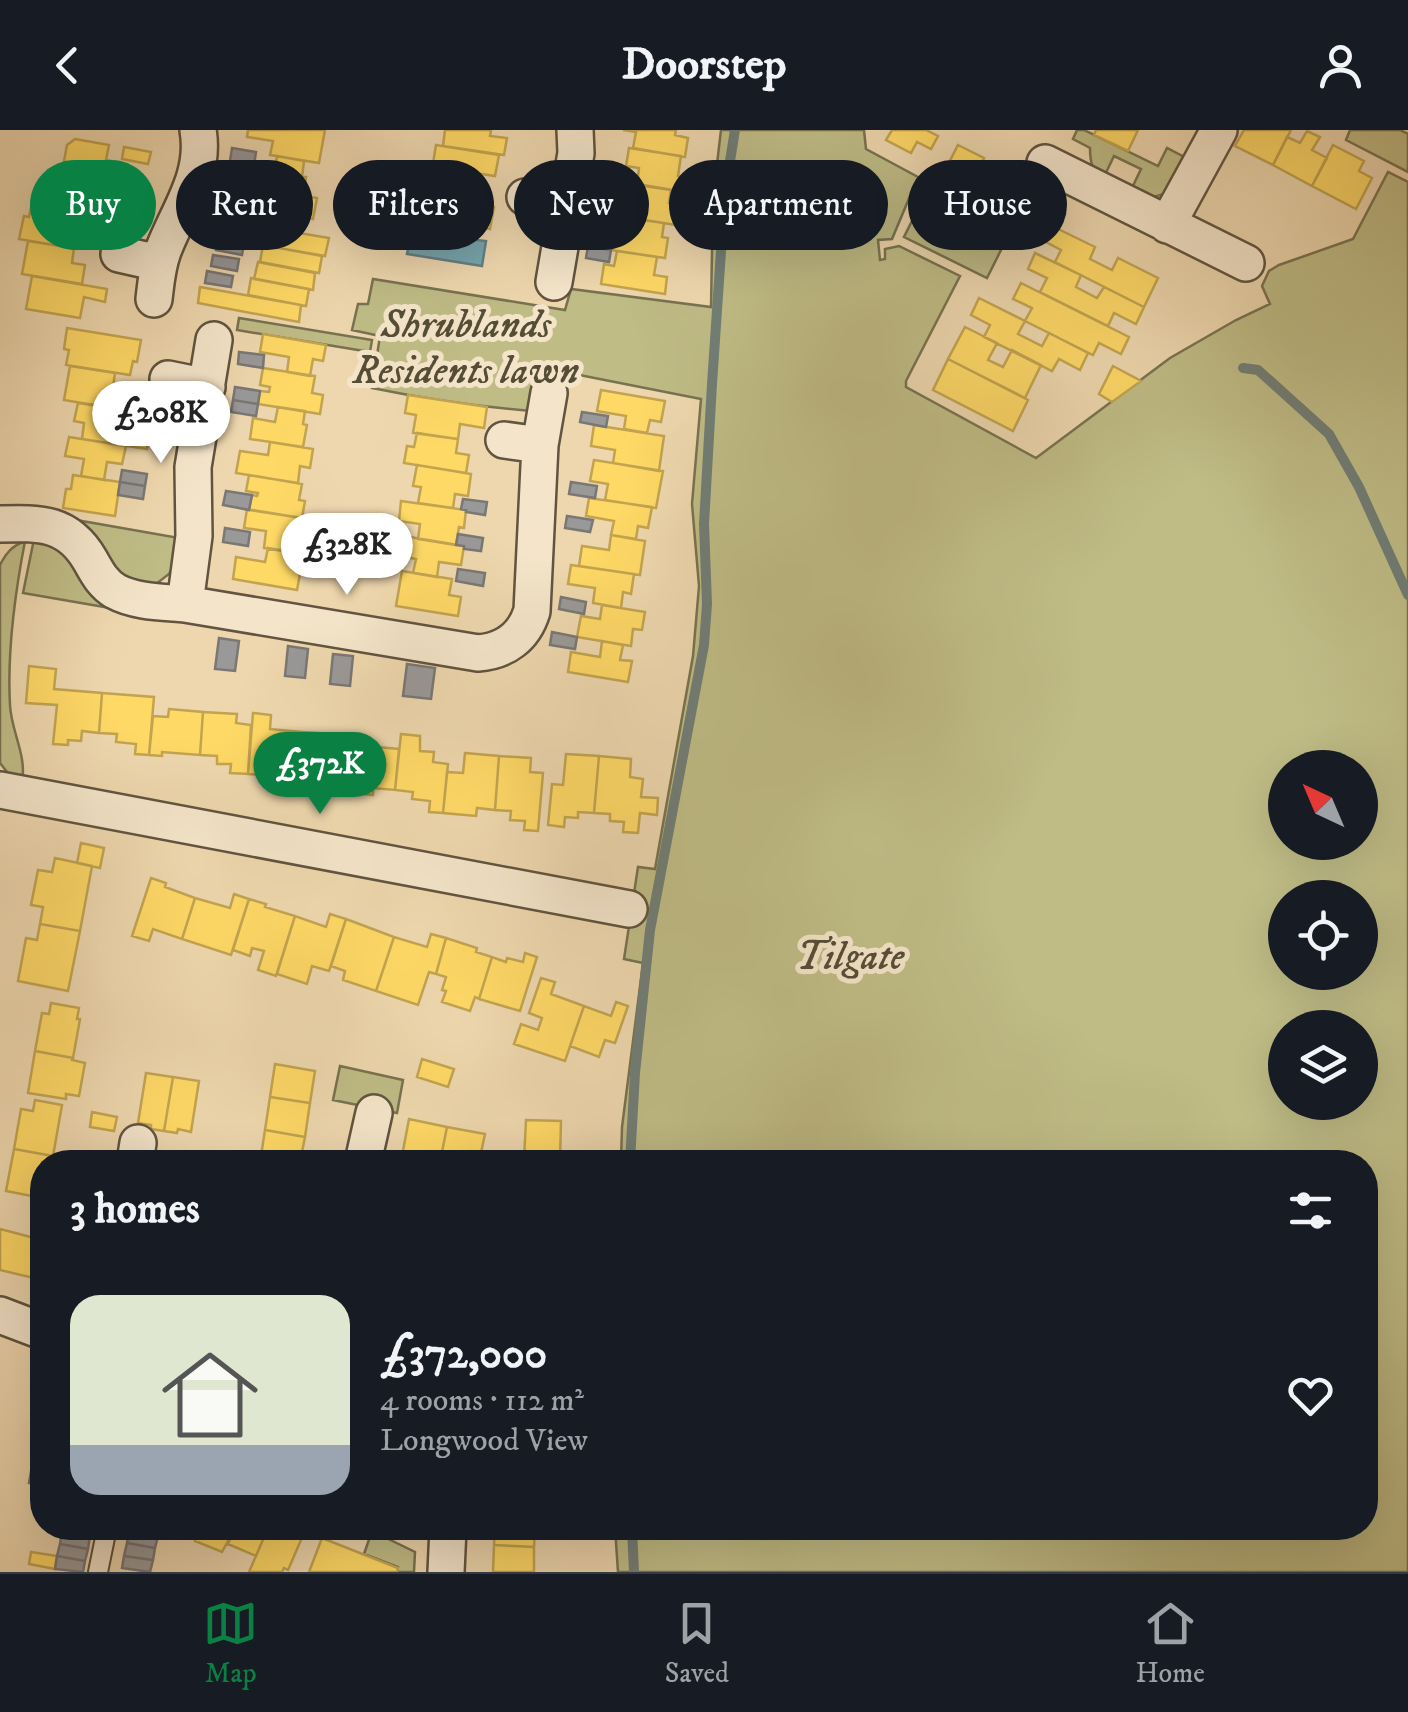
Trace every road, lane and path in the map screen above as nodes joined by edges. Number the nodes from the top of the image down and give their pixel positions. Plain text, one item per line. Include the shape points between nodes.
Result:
1 (198, 130) edge
2 (575, 130) edge
3 (1219, 130) edge
4 (575, 160) edge
5 (1067, 175) edge
6 (1167, 225) junction
7 (559, 250) edge
8 (118, 254) dead end
9 (159, 262) junction
10 (1246, 264) dead end
11 (554, 282) dead end
12 (154, 299) dead end
13 (214, 340) dead end
14 (168, 379) dead end
15 (207, 388) junction
16 (550, 394) dead end
17 (504, 440) dead end
18 (540, 445) junction
19 (0, 524) edge
20 (185, 604) junction
21 (0, 790) edge
22 (629, 910) dead end
23 (374, 1113) dead end
24 (366, 1150) edge
25 (0, 1315) edge
26 (30, 1326) edge
27 (105, 1540) edge
28 (447, 1540) edge
29 (98, 1572) edge
30 (446, 1572) edge

1 - 9 street via 194,180
2 - 4 street
3 - 6 street
5 - 6 street
6 - 10 street
7 - 11 street
8 - 9 street
9 - 12 street
13 - 15 street
14 - 15 street
15 - 20 street via 194,466
16 - 18 street
17 - 18 street
18 - 20 street via 532,611 522,632 502,648 478,653
19 - 20 street via 61,530 120,594
21 - 22 street
23 - 24 street
25 - 26 street
27 - 29 lane
28 - 30 street

